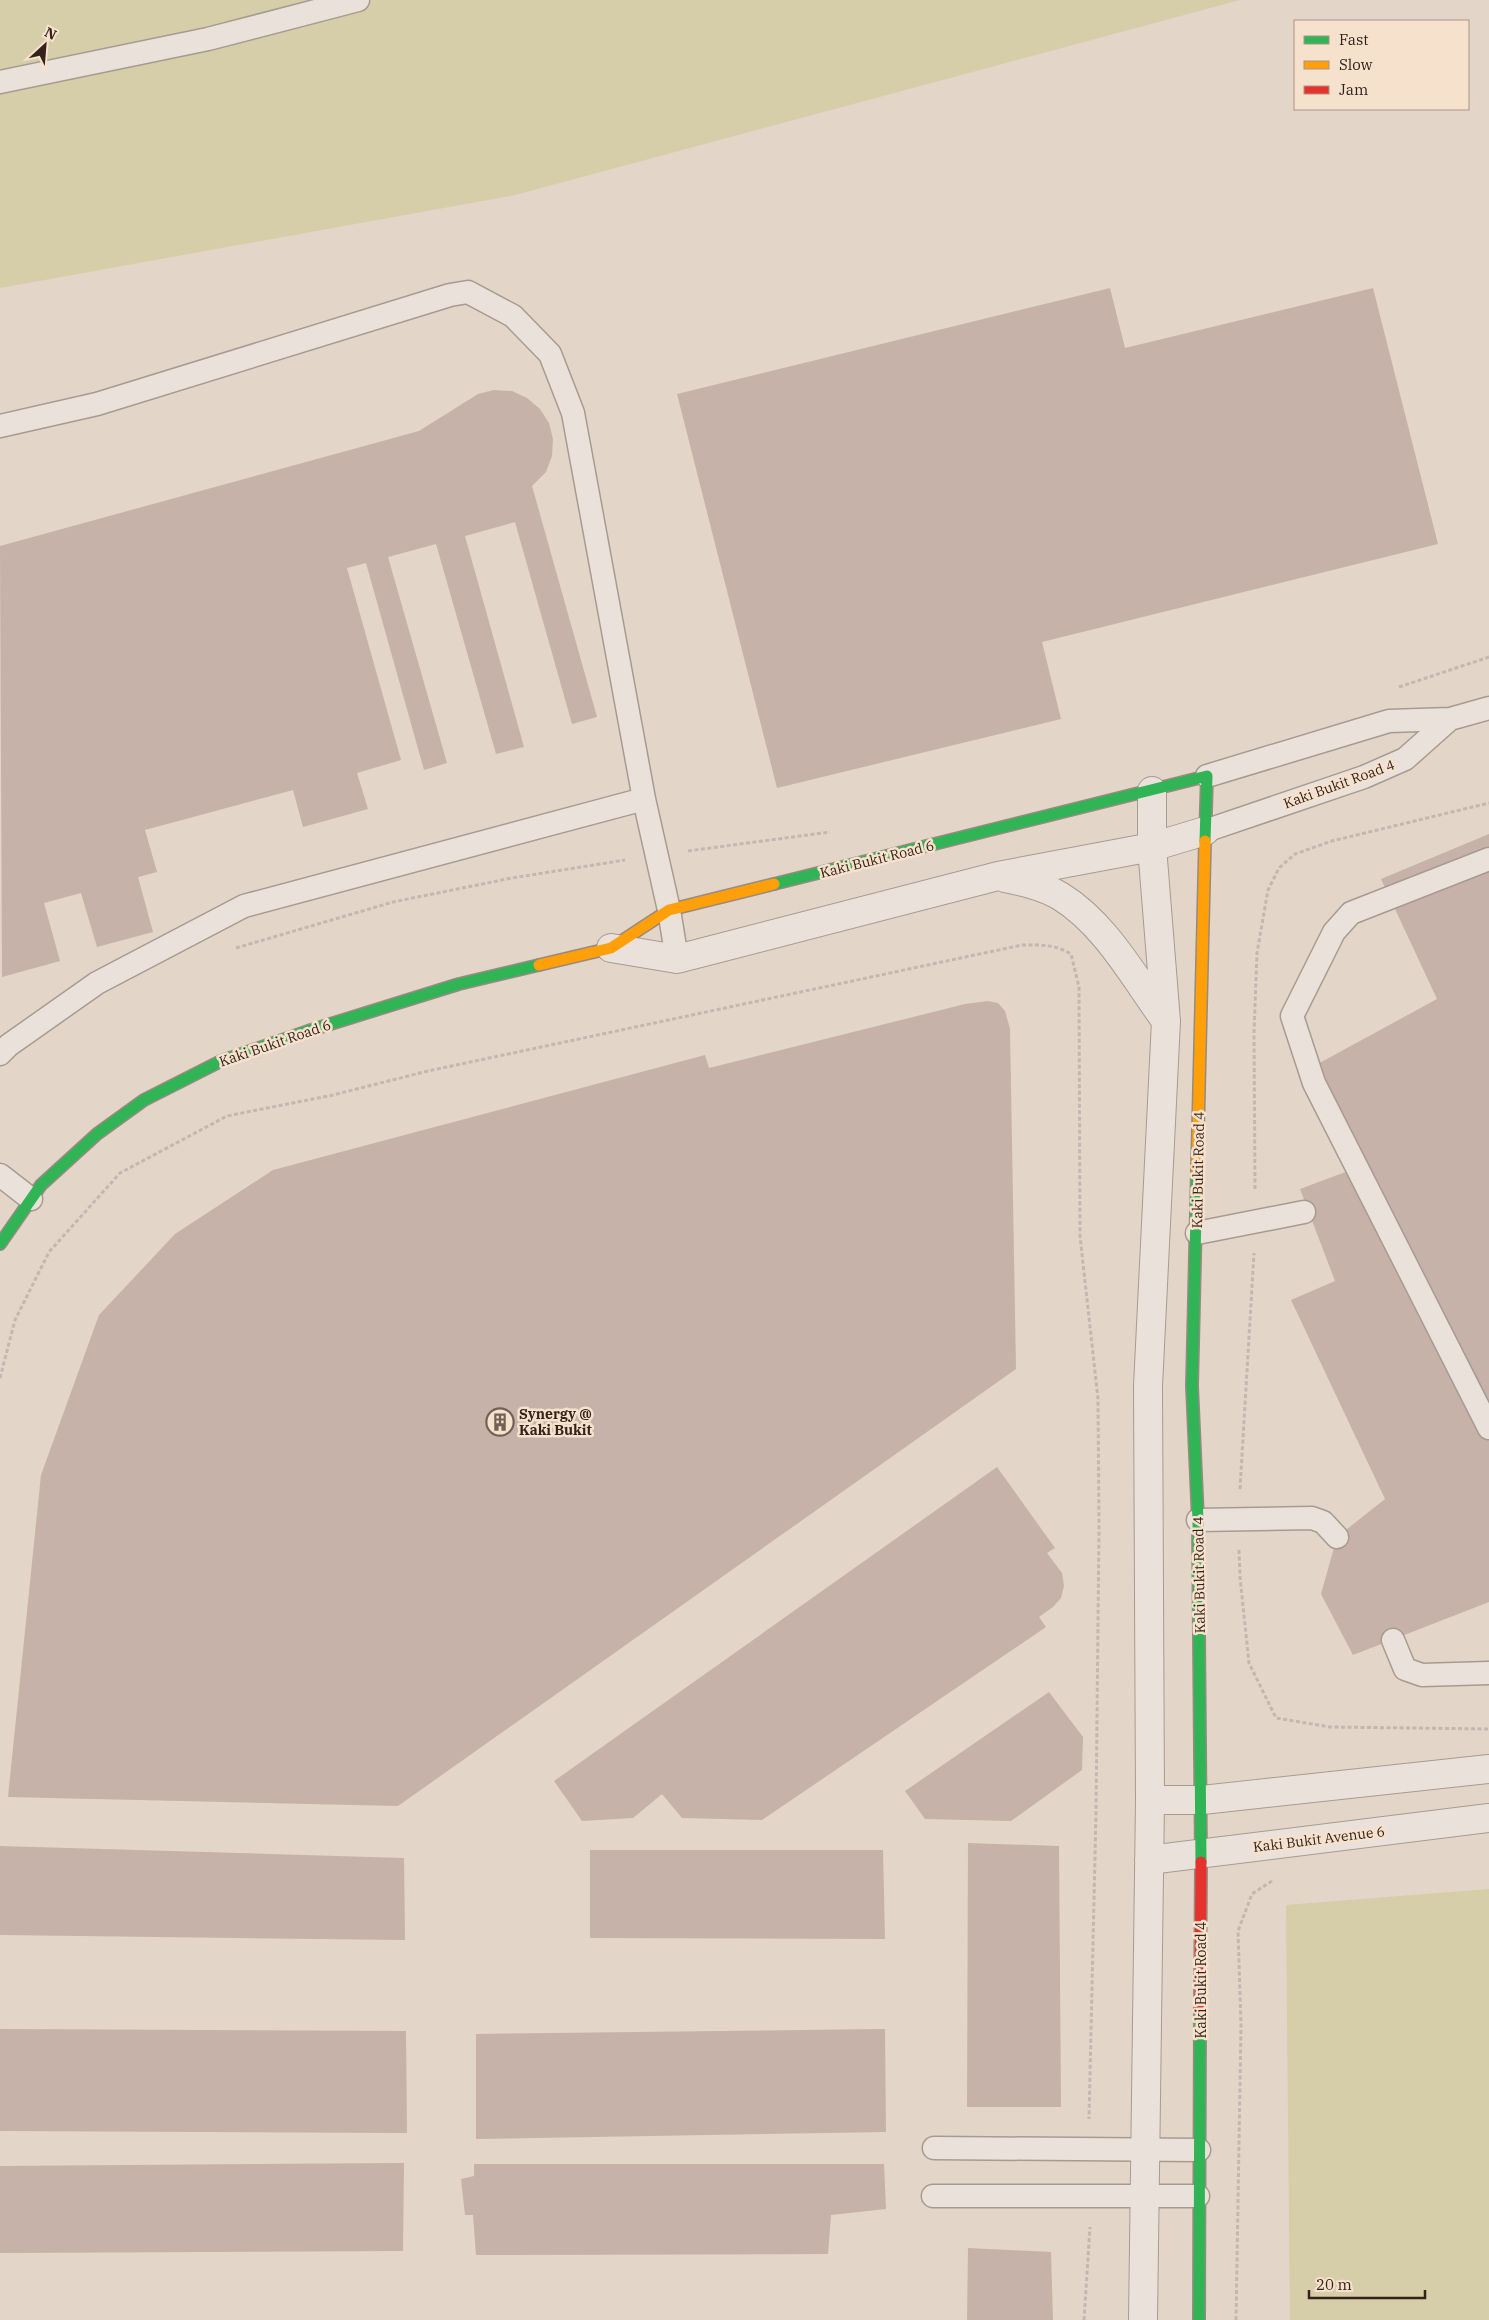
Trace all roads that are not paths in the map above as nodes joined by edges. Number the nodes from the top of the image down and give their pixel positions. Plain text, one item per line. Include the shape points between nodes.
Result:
1 (358, 0) edge
2 (0, 82) edge
3 (0, 426) edge
4 (1489, 708) edge
5 (1450, 719) junction
6 (1207, 776) junction
7 (1152, 791) junction
8 (644, 799) junction
9 (1206, 830) junction
10 (1152, 847) junction
11 (1489, 859) edge
12 (998, 876) junction
13 (669, 910) junction
14 (611, 948) junction
15 (677, 959) junction
16 (1166, 1021) junction
17 (0, 1054) edge
18 (0, 1175) edge
19 (31, 1199) junction
20 (1304, 1212) dead end
21 (1197, 1233) junction
22 (0, 1244) edge
23 (1489, 1428) edge
24 (1198, 1520) junction
25 (1337, 1537) dead end
26 (1393, 1640) dead end
27 (1489, 1673) edge
28 (1489, 1769) edge
29 (1150, 1800) junction
30 (1202, 1800) junction
31 (1489, 1818) edge
32 (1202, 1854) junction
33 (1149, 1860) junction
34 (934, 2148) dead end
35 (1144, 2150) junction
36 (1199, 2150) junction
37 (933, 2196) dead end
38 (1143, 2196) junction
39 (1198, 2196) junction
40 (1142, 2320) edge
41 (1199, 2320) edge

1 - 2 lane via 208,39
3 - 8 lane via 97,404 450,295 468,292 489,302 513,316 550,354 573,413
4 - 5 lane
5 - 6 lane via 1389,721
5 - 9 lane, Kaki Bukit Road 4 via 1405,759 1364,777
6 - 7 street
6 - 9 street, Kaki Bukit Road 4
7 - 10 street
7 - 13 street, Kaki Bukit Road 6
8 - 13 lane
8 - 17 lane via 244,906 97,983
9 - 10 street, Kaki Bukit Road 4
9 - 21 street, Kaki Bukit Road 4
10 - 12 street, Kaki Bukit Road 6
10 - 16 street
11 - 23 lane via 1350,913 1334,932 1292,1016 1314,1083
12 - 15 street, Kaki Bukit Road 6
12 - 16 street via 1030,883 1059,896 1088,917
13 - 14 street, Kaki Bukit Road 6
13 - 15 lane
14 - 15 street, Kaki Bukit Road 6
14 - 19 street, Kaki Bukit Road 6 via 459,984 308,1030 221,1061 144,1100 98,1134
16 - 29 street via 1148,1386
18 - 19 lane
19 - 22 street, Kaki Bukit Road 6
20 - 21 lane
21 - 24 street, Kaki Bukit Road 4 via 1192,1386
24 - 25 lane via 1312,1518 1323,1522
24 - 30 street, Kaki Bukit Road 4
26 - 27 lane via 1405,1669 1422,1675
28 - 30 street
29 - 30 street
29 - 33 street
30 - 32 street, Kaki Bukit Road 4
31 - 32 street, Kaki Bukit Avenue 6
32 - 33 street, Kaki Bukit Avenue 6
32 - 36 street, Kaki Bukit Road 4
33 - 35 street
34 - 35 lane
35 - 36 lane
35 - 38 street
36 - 39 street, Kaki Bukit Road 4
37 - 38 lane
38 - 39 lane
38 - 40 street
39 - 41 street, Kaki Bukit Road 4

